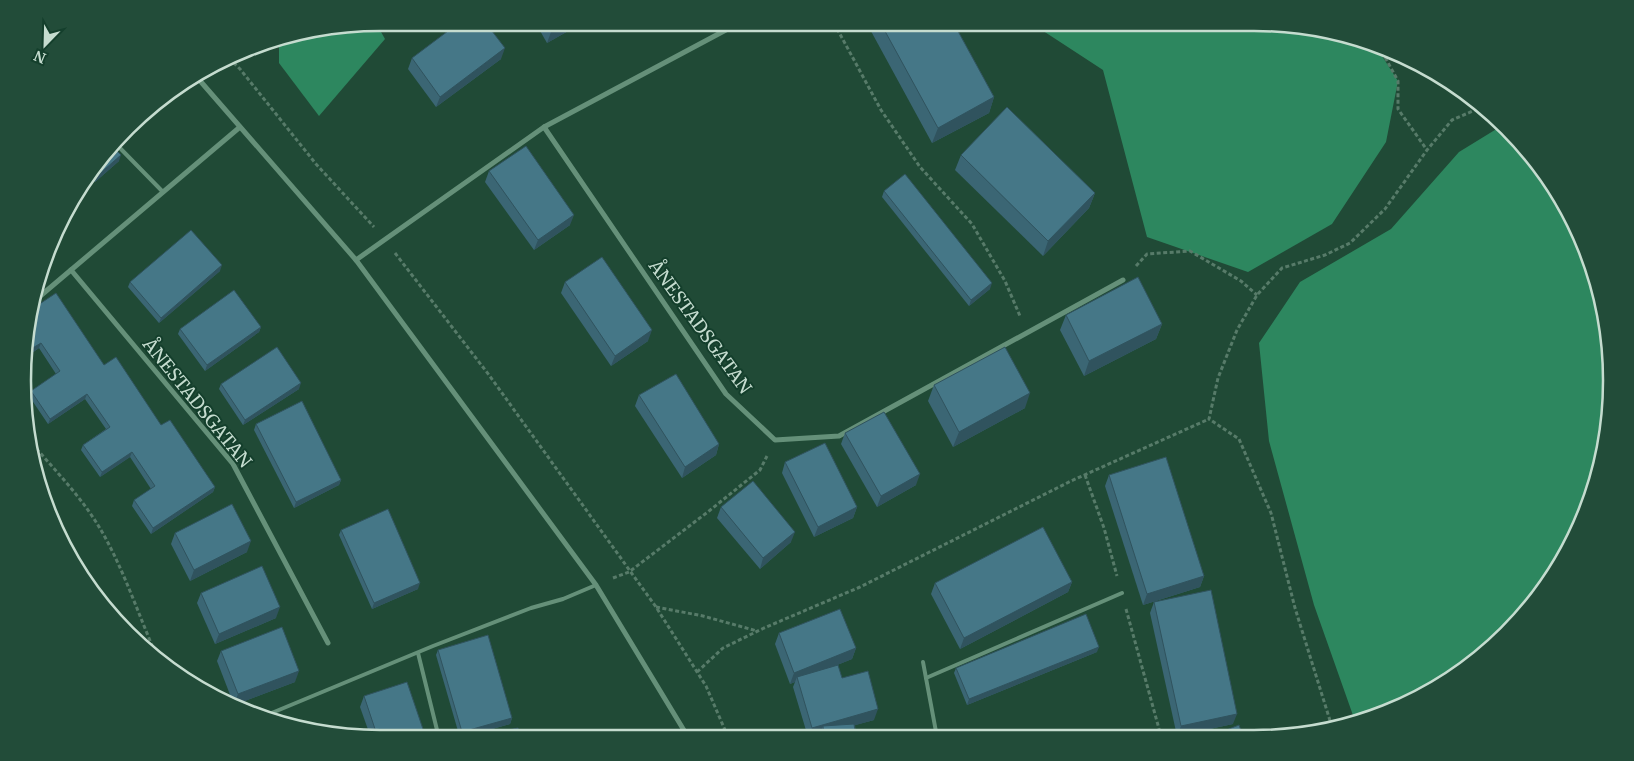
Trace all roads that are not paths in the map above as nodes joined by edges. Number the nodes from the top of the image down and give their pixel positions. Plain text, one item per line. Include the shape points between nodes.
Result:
1 (722, 31) edge
2 (200, 81) edge
3 (240, 127) junction
4 (544, 127) junction
5 (120, 148) edge
6 (163, 192) junction
7 (356, 260) junction
8 (71, 270) junction
9 (1123, 280) road end
10 (42, 295) edge
11 (596, 586) junction
12 (1122, 593) dead end
13 (328, 643) dead end
14 (418, 653) junction
15 (923, 662) dead end
16 (926, 678) junction
17 (273, 713) edge
18 (437, 730) edge
19 (683, 730) edge
20 (936, 730) edge

1 - 4 street
2 - 3 street
3 - 6 street
3 - 7 street
4 - 7 street
4 - 9 street, ÅNESTADSGATAN via 726,394 775,440 839,436
5 - 6 lane
6 - 8 street
7 - 11 street
8 - 10 street
8 - 13 street, ÅNESTADSGATAN via 233,464
11 - 14 lane
11 - 19 street
12 - 16 lane
14 - 17 lane
14 - 18 lane
15 - 16 lane
16 - 20 lane

